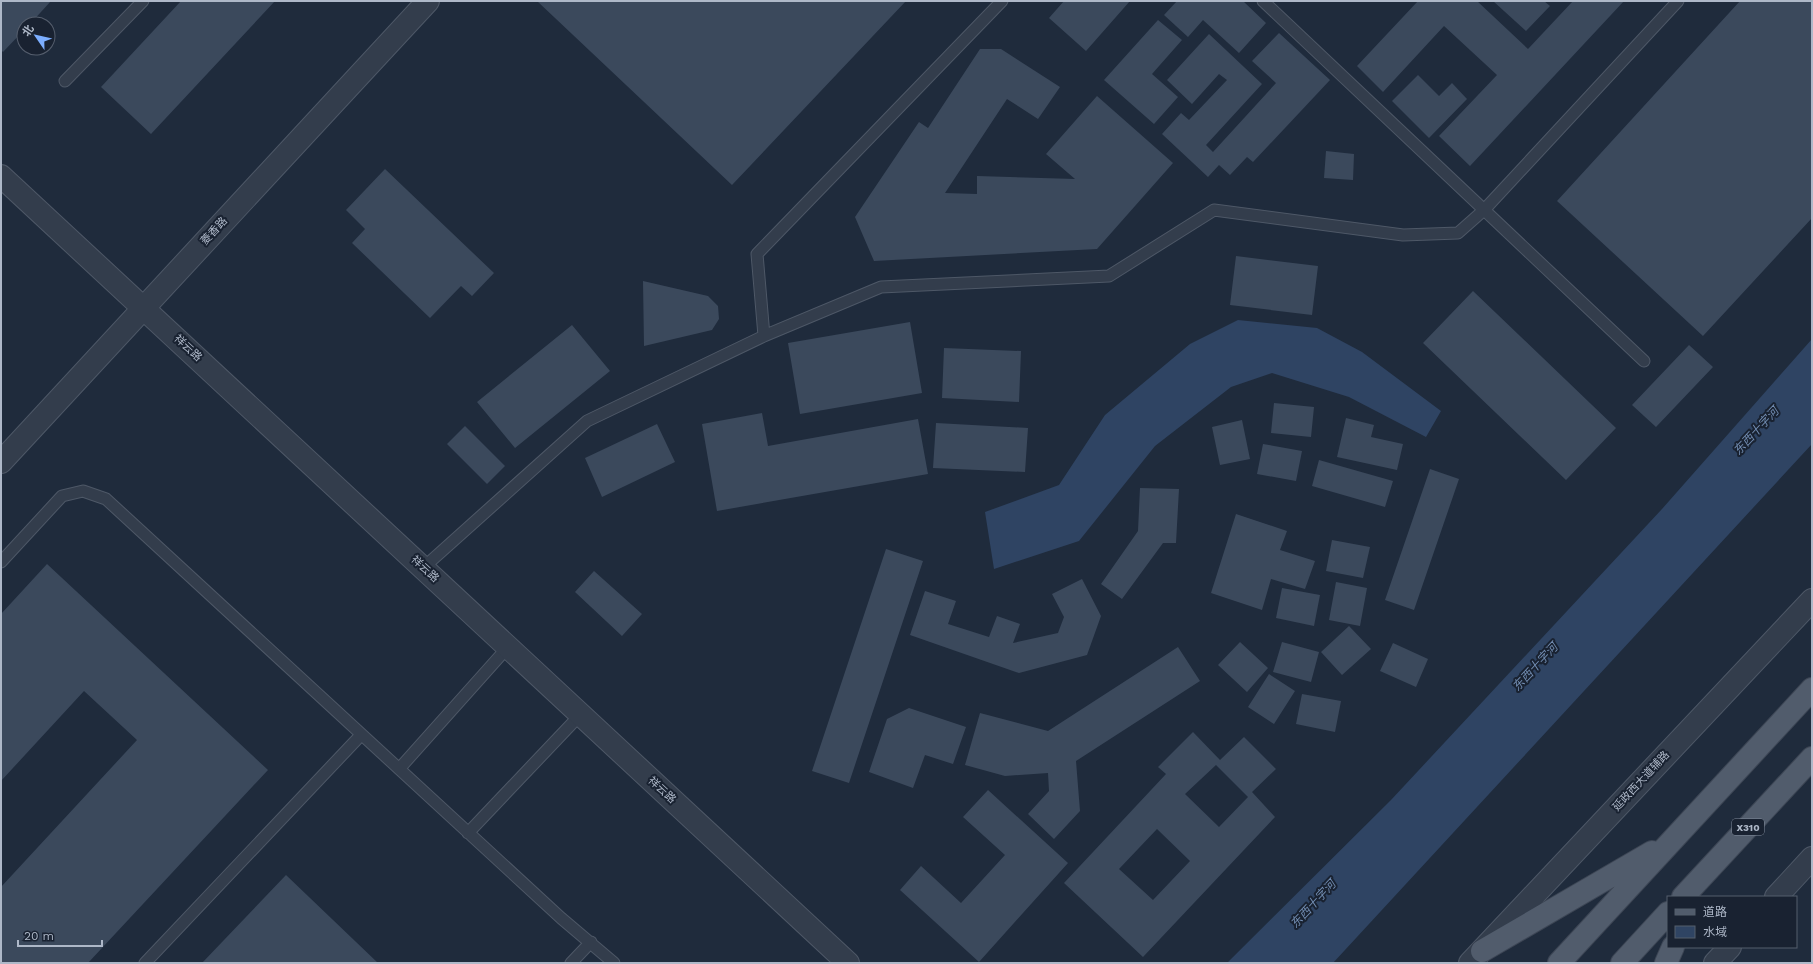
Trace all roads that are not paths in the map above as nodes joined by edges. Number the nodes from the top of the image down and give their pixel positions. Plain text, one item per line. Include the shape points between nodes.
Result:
1 (143, 1) edge
2 (428, 1) edge
3 (1002, 1) edge
4 (1263, 1) edge
5 (1678, 1) edge
6 (65, 81) dead end
7 (1, 176) edge
8 (1484, 210) junction
9 (144, 307) junction
10 (764, 336) junction
11 (1644, 361) dead end
12 (1, 462) edge
13 (1, 562) edge
14 (423, 568) junction
15 (1812, 600) edge
16 (508, 647) junction
17 (1812, 689) edge
18 (581, 714) junction
19 (361, 734) junction
20 (1812, 758) edge
21 (399, 769) junction
22 (468, 833) junction
23 (1672, 840) junction
24 (1812, 858) edge
25 (1708, 870) junction
26 (1684, 896) edge
27 (1696, 896) edge
28 (1777, 896) edge
29 (1667, 914) edge
30 (591, 942) junction
31 (1673, 948) edge
32 (1729, 948) edge
33 (1476, 957) edge
34 (145, 963) edge
35 (571, 963) edge
36 (614, 963) edge
37 (848, 963) edge
38 (1559, 963) edge
39 (1622, 963) edge
40 (1666, 963) edge
41 (1715, 963) edge

1 - 6 lane
2 - 9 street, 菱香路
3 - 10 lane via 757,254
4 - 8 lane
5 - 8 lane
7 - 9 street, 祥云路
8 - 10 lane via 1458,232 1403,235 1214,210 1109,276 881,287
8 - 11 lane
9 - 12 street, 菱香路
9 - 14 street, 祥云路
10 - 14 lane via 587,421
13 - 19 lane via 62,496 83,491 106,499
14 - 16 street, 祥云路
15 - 33 street, 延政西大道辅路
16 - 18 street, 祥云路
16 - 21 lane
17 - 23 main road
18 - 22 lane
18 - 37 street, 祥云路
19 - 21 lane
19 - 34 lane
20 - 25 main road, X310
21 - 22 lane
22 - 30 lane via 560,918
23 - 33 main road
23 - 38 main road
24 - 28 street
25 - 26 main road, X310
25 - 27 main road
29 - 39 main road
30 - 35 lane
30 - 36 lane
31 - 40 main road
32 - 41 street

